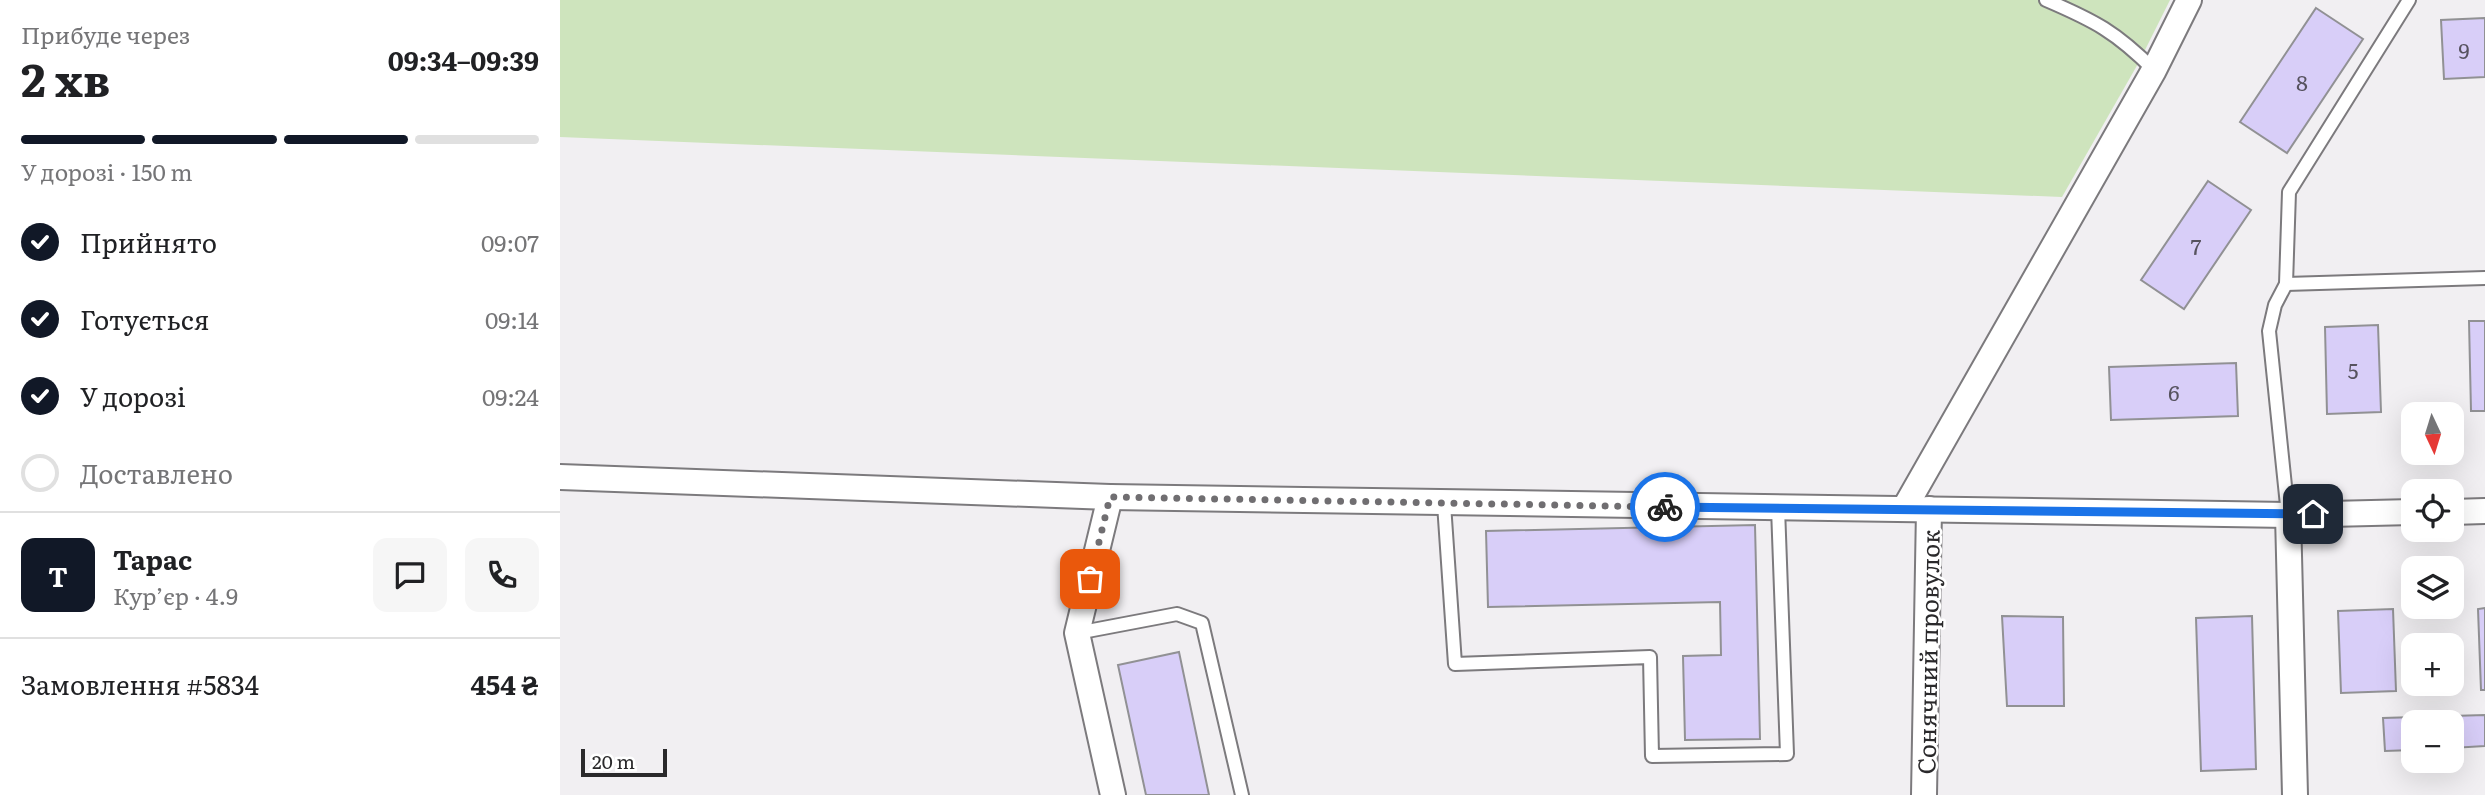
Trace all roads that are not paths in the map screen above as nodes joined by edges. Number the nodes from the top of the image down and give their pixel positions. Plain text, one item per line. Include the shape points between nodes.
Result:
1 (2046, 0) edge
2 (2189, 0) edge
3 (2409, 0) edge
4 (2154, 70) junction
5 (2485, 278) edge
6 (2286, 284) junction
7 (560, 477) edge
8 (1110, 497) junction
9 (1444, 504) junction
10 (1779, 508) junction
11 (1904, 509) junction
12 (1929, 509) junction
13 (2485, 511) edge
14 (2401, 512) edge
15 (2464, 512) edge
16 (2288, 515) junction
17 (1077, 633) junction
18 (1113, 795) edge
19 (1242, 795) edge
20 (1924, 795) edge
21 (2295, 795) edge

1 - 4 lane via 2123,39
2 - 4 street
3 - 6 lane via 2289,192
4 - 11 street
5 - 6 lane
6 - 16 lane via 2269,331
7 - 8 street
8 - 9 street
8 - 17 street
9 - 10 street
9 - 10 lane via 1455,664 1650,657 1652,755 1787,754
10 - 11 street
11 - 12 street
12 - 16 street
12 - 20 street, Сонячний провулок
13 - 15 street
14 - 16 street
16 - 21 street
17 - 18 street
17 - 19 lane via 1177,614 1202,623

